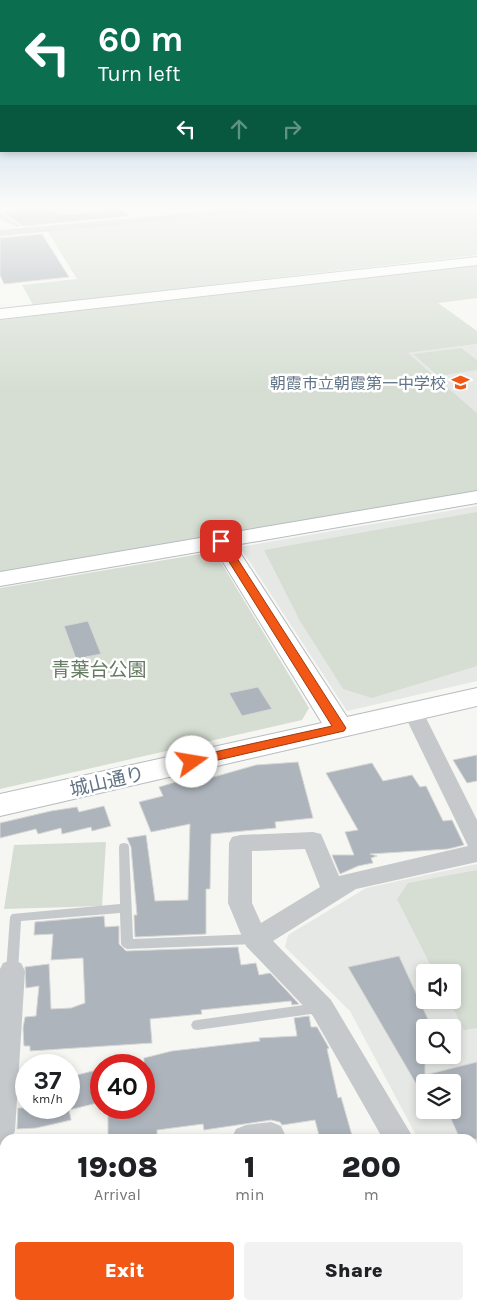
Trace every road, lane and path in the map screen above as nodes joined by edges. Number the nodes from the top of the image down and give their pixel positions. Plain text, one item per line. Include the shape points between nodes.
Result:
1 (422, 267) edge
2 (0, 314) edge
3 (477, 497) edge
4 (221, 541) junction
5 (0, 579) edge
6 (477, 697) edge
7 (413, 712) junction
8 (340, 728) junction
9 (0, 805) edge
10 (477, 843) edge
11 (124, 847) dead end
12 (477, 853) edge
13 (334, 892) junction
14 (126, 908) junction
15 (255, 939) junction
16 (12, 971) joint
17 (322, 1008) junction
18 (197, 1025) dead end
19 (1, 1103) edge
20 (0, 1131) edge
21 (396, 1134) edge

1 - 2 street
3 - 4 street
4 - 5 street
4 - 8 street
6 - 7 street, 城山通り
7 - 8 street, 城山通り
7 - 10 street
8 - 9 street, 城山通り
11 - 14 lane
12 - 13 street via 350,882
13 - 15 street
13 - 15 street via 313,840 240,843 240,903
14 - 15 lane via 127,944
14 - 16 lane via 16,917
15 - 17 street
16 - 19 street
17 - 18 lane
17 - 21 street
19 - 20 street

